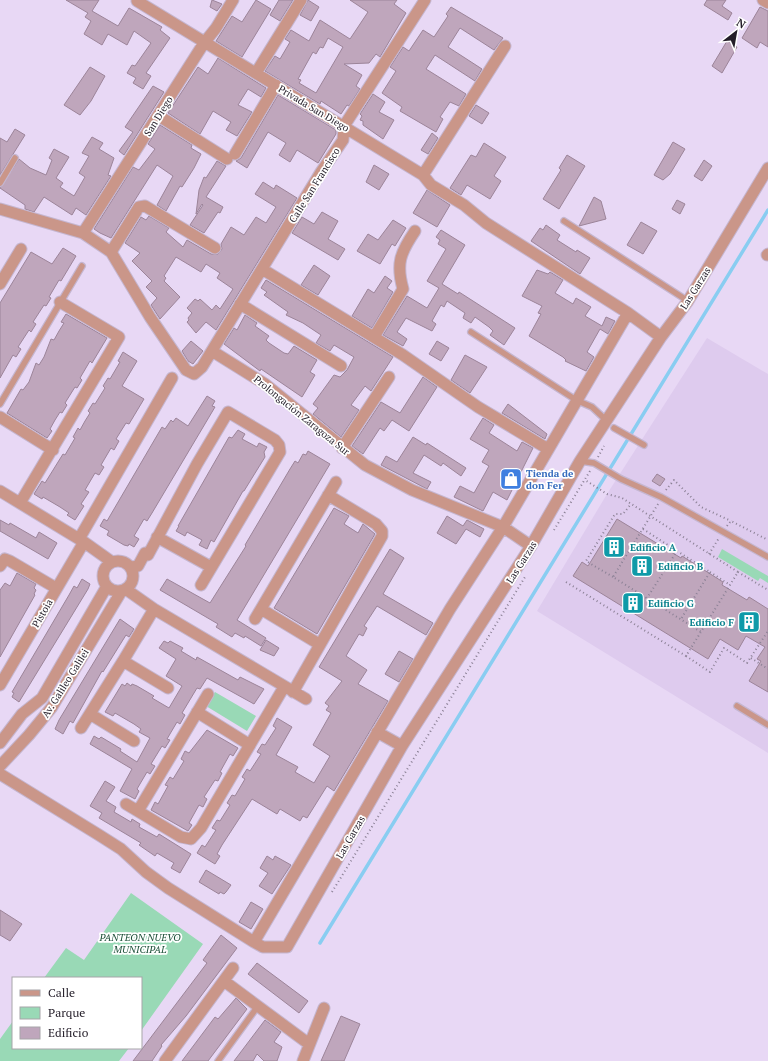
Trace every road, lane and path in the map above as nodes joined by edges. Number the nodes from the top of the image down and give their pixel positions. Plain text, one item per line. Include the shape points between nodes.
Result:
1 (233, 0) edge
2 (301, 0) edge
3 (425, 0) edge
4 (764, 0) edge
5 (137, 1) dead end
6 (768, 3) edge
7 (204, 42) junction
8 (505, 46) dead end
9 (256, 72) junction
10 (276, 85) junction
11 (159, 116) junction
12 (344, 126) junction
13 (15, 158) dead end
14 (768, 168) edge
15 (423, 175) junction
16 (0, 183) edge
17 (0, 209) edge
18 (564, 221) dead end
19 (415, 231) dead end
20 (83, 233) junction
21 (215, 248) dead end
22 (21, 249) dead end
23 (111, 252) junction
24 (82, 266) dead end
25 (4, 268) edge
26 (262, 269) junction
27 (0, 284) edge
28 (688, 301) junction
29 (60, 302) junction
30 (240, 304) junction
31 (628, 313) junction
32 (471, 332) dead end
33 (374, 337) junction
34 (661, 337) junction
35 (212, 350) junction
36 (232, 362) junction
37 (341, 366) dead end
38 (202, 367) junction
39 (389, 377) dead end
40 (172, 378) dead end
41 (576, 400) junction
42 (0, 404) edge
43 (0, 417) edge
44 (611, 424) junction
45 (644, 445) dead end
46 (342, 448) junction
47 (548, 449) junction
48 (53, 450) junction
49 (580, 461) junction
50 (594, 463) junction
51 (585, 480) junction
52 (336, 482) dead end
53 (0, 491) edge
54 (328, 495) junction
55 (20, 503) junction
56 (631, 504) junction
57 (651, 517) junction
58 (503, 527) junction
59 (643, 529) junction
60 (552, 534) dead end
61 (157, 538) junction
62 (81, 540) junction
63 (531, 546) junction
64 (678, 551) junction
65 (768, 557) edge
66 (112, 562) junction
67 (0, 566) edge
68 (132, 567) junction
69 (211, 567) junction
70 (710, 572) junction
71 (738, 572) junction
72 (526, 575) dead end
73 (613, 577) junction
74 (566, 582) dead end
75 (201, 585) dead end
76 (730, 585) junction
77 (107, 586) junction
78 (56, 588) junction
79 (768, 590) edge
80 (124, 591) junction
81 (647, 598) junction
82 (154, 608) junction
83 (261, 609) junction
84 (255, 619) dead end
85 (681, 619) junction
86 (768, 631) edge
87 (701, 632) junction
88 (320, 644) junction
89 (686, 656) junction
90 (750, 658) junction
91 (123, 661) junction
92 (768, 669) edge
93 (0, 685) edge
94 (168, 688) dead end
95 (288, 689) junction
96 (208, 694) dead end
97 (42, 698) junction
98 (306, 699) dead end
99 (52, 706) junction
100 (737, 706) dead end
101 (197, 712) junction
102 (90, 714) junction
103 (16, 724) junction
104 (768, 725) edge
105 (81, 728) dead end
106 (377, 732) junction
107 (29, 735) junction
108 (134, 741) dead end
109 (0, 743) edge
110 (250, 744) junction
111 (402, 746) junction
112 (0, 766) edge
113 (0, 774) edge
114 (126, 804) dead end
115 (138, 811) junction
116 (331, 895) dead end
117 (254, 942) junction
118 (233, 968) dead end
119 (224, 980) junction
120 (258, 1006) junction
121 (324, 1008) dead end
122 (309, 1044) junction
123 (165, 1061) edge
124 (218, 1061) edge
125 (303, 1061) edge

1 - 7 street, San Diego
2 - 9 street
3 - 12 street, Calle San Francisco
4 - 6 street
5 - 7 street, Privada San Diego
7 - 9 street, Privada San Diego
7 - 11 street, San Diego
8 - 15 street
9 - 10 street, Privada San Diego
10 - 11 street via 231,157
10 - 12 street, Privada San Diego
11 - 20 street, San Diego
12 - 15 street, Privada San Diego
12 - 26 street, Calle San Francisco via 343,140
13 - 16 lane
14 - 28 street, Las Garzas
15 - 31 street, Privada San Diego via 431,184 486,223
17 - 20 street
18 - 28 lane
19 - 33 street via 406,245 398,269 403,290
20 - 23 street
21 - 23 street via 145,206 139,207
22 - 25 street
23 - 38 street via 150,318 186,370 194,374
24 - 29 lane
25 - 27 street
26 - 30 street, Calle San Francisco
26 - 33 street
28 - 34 street, Las Garzas
29 - 42 lane
29 - 48 street via 119,337
30 - 35 street, Calle San Francisco
30 - 37 street
31 - 34 street
31 - 41 street
32 - 41 lane
33 - 47 street via 478,407
34 - 44 street, Las Garzas
35 - 36 street, Prolongación Zaragoza Sur
35 - 38 street
36 - 38 street via 214,362
36 - 46 street, Prolongación Zaragoza Sur via 265,384
39 - 46 street
40 - 62 street, Pistoia
41 - 44 lane via 592,407
41 - 47 street
43 - 48 street
44 - 45 lane
44 - 49 street, Las Garzas
44 - 50 path
46 - 58 street, Prolongación Zaragoza Sur via 365,466 412,490
47 - 58 street
48 - 55 street
49 - 50 lane
49 - 63 street, Las Garzas
50 - 51 path
50 - 65 lane via 621,479 662,497
51 - 56 path via 607,494 622,498
51 - 60 path
52 - 54 street
53 - 55 street
54 - 83 street
54 - 88 street via 376,524 382,531 379,542
55 - 62 street
56 - 57 path
56 - 73 path via 623,514 615,514 586,561
57 - 59 path
57 - 71 path
58 - 63 street, Prolongación Zaragoza Sur
58 - 106 street via 450,609
59 - 64 path
59 - 73 path
61 - 68 street via 148,555 145,553 138,566
61 - 69 street
61 - 69 street via 196,464 228,412 275,440 280,452
62 - 66 street
62 - 78 street, Pistoia
63 - 111 street, Las Garzas
64 - 70 path
64 - 81 path
66 - 68 street via 126,563
66 - 77 street via 103,571 103,581
67 - 78 street via 5,559
68 - 80 street via 134,580
69 - 75 street
70 - 76 path
70 - 85 path
71 - 76 path
71 - 79 path
72 - 116 path
73 - 81 path
74 - 89 path
76 - 87 path
77 - 80 street
77 - 97 street
78 - 93 street, Pistoia
80 - 82 street
80 - 99 street, Av. Galileo Galilei
81 - 85 path
82 - 91 street
82 - 95 street
83 - 84 street
83 - 88 street
85 - 87 path
86 - 90 path
87 - 89 path
88 - 95 street
89 - 90 path via 710,672 724,648 747,663
90 - 92 path
91 - 94 street
91 - 102 street
95 - 98 street
95 - 110 street
96 - 101 street
97 - 99 street
97 - 103 street via 22,714
99 - 107 street, Av. Galileo Galilei
100 - 104 lane
101 - 110 street
101 - 115 street
102 - 105 street
102 - 108 street
103 - 107 street
103 - 109 street
106 - 111 street
106 - 117 street
107 - 112 street, Av. Galileo Galilei
110 - 115 street via 201,828 191,839 181,837
111 - 117 street, Las Garzas via 287,947 263,947
113 - 117 street via 105,839 168,888
114 - 115 street
118 - 119 street
119 - 120 street
119 - 123 street
120 - 122 street
120 - 124 lane
121 - 122 street
122 - 125 street

